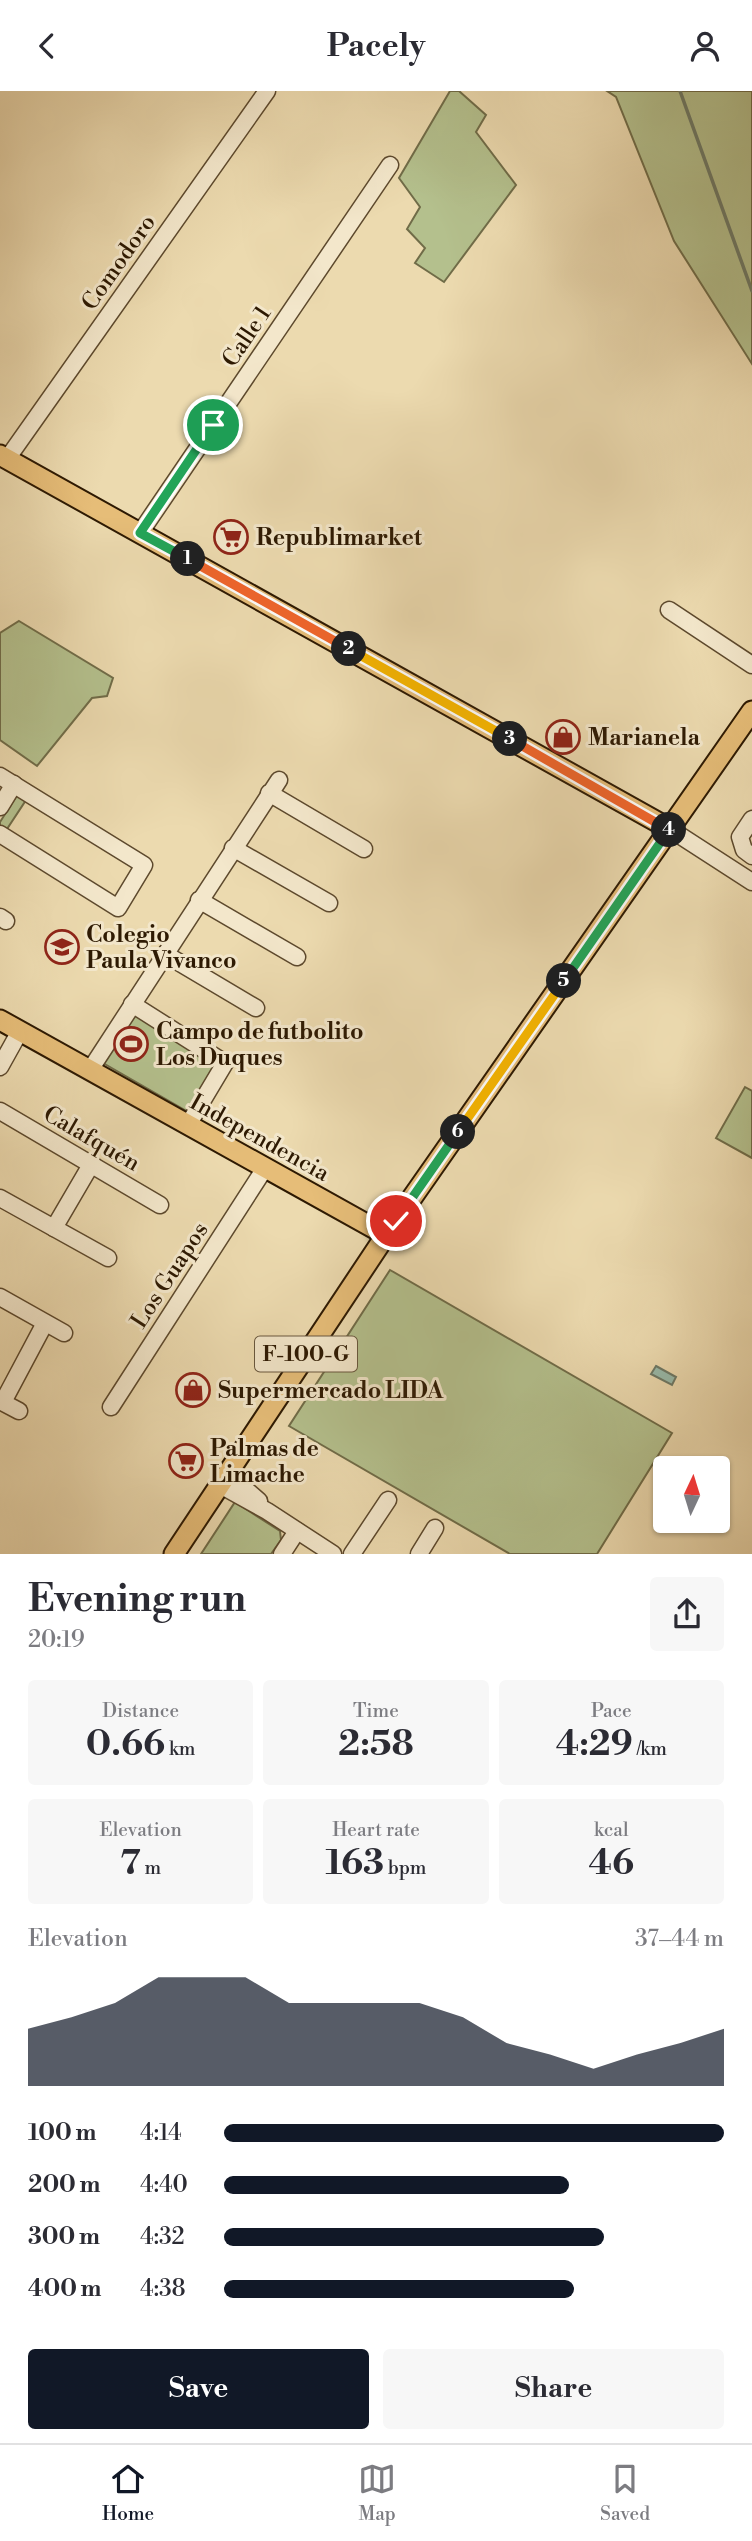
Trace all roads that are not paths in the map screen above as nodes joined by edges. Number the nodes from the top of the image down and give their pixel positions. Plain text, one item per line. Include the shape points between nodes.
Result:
1 (267, 91) edge
2 (390, 165) dead end
3 (4, 457) edge
4 (140, 533) junction
5 (669, 610) dead end
6 (752, 665) edge
7 (752, 711) edge
8 (7, 780) edge
9 (0, 807) edge
10 (752, 819) edge
11 (670, 829) junction
12 (0, 834) edge
13 (233, 848) junction
14 (364, 849) dead end
15 (752, 856) edge
16 (752, 882) edge
17 (199, 900) junction
18 (329, 903) dead end
19 (165, 954) junction
20 (297, 957) dead end
21 (132, 1004) junction
22 (257, 1008) dead end
23 (0, 1020) edge
24 (20, 1031) junction
25 (0, 1067) edge
26 (90, 1070) junction
27 (0, 1111) edge
28 (188, 1125) junction
29 (92, 1163) junction
30 (265, 1168) junction
31 (0, 1198) edge
32 (160, 1205) dead end
33 (54, 1228) junction
34 (386, 1235) junction
35 (108, 1258) dead end
36 (0, 1297) edge
37 (45, 1323) junction
38 (64, 1333) dead end
39 (1, 1401) edge
40 (111, 1407) dead end
41 (19, 1411) dead end
42 (224, 1479) junction
43 (388, 1500) dead end
44 (435, 1528) dead end
45 (297, 1531) junction
46 (174, 1554) edge
47 (282, 1554) edge
48 (333, 1554) edge
49 (352, 1554) edge
50 (419, 1554) edge

1 - 3 street, Comodoro
2 - 4 street, Calle 1
3 - 4 main road
4 - 11 main road
5 - 6 street
7 - 11 main road, F-100-G
8 - 9 street
8 - 12 street via 145,865 118,908
10 - 15 street via 740,837 744,850
11 - 16 street
11 - 34 main road, F-100-G
13 - 14 street via 274,786
13 - 17 street
13 - 18 street
17 - 19 street
17 - 20 street
19 - 21 street
19 - 22 street
21 - 26 street
21 - 28 street via 225,1063
23 - 24 main road, Independencia
24 - 25 street
24 - 26 main road, Independencia
26 - 28 main road, Independencia
27 - 29 street, Calafquén
28 - 30 main road, Independencia
29 - 32 street, Calafquén
29 - 33 street
30 - 34 main road, Independencia
30 - 40 street, Los Guapos
31 - 33 street
33 - 35 street
34 - 42 main road, F-100-G
36 - 37 street
37 - 38 street
37 - 39 street
39 - 41 street
42 - 45 street
42 - 46 main road, F-100-G
43 - 49 street
44 - 50 street
45 - 47 street
45 - 48 street

